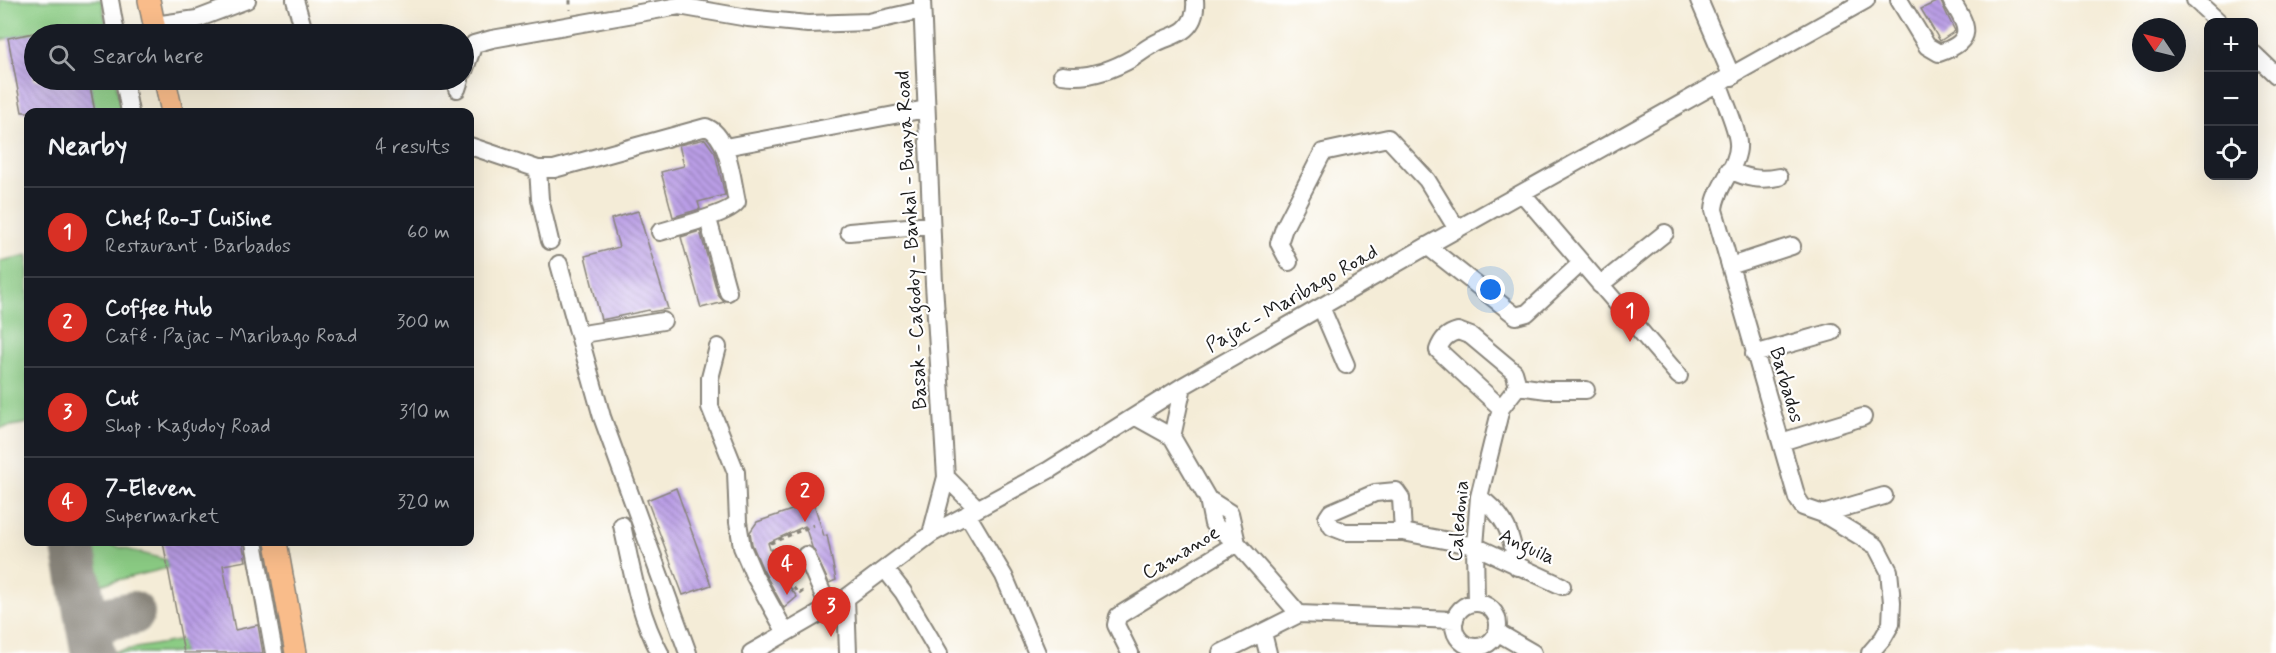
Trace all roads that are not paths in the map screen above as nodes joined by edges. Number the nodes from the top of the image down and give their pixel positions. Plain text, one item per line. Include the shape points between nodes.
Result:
1 (110, 0) edge
2 (149, 0) edge
3 (247, 0) edge
4 (295, 0) edge
5 (1195, 0) edge
6 (1699, 0) edge
7 (1866, 0) edge
8 (1899, 0) edge
9 (1951, 0) edge
10 (2195, 0) edge
11 (922, 5) edge
12 (2215, 18) edge
13 (114, 24) edge
14 (154, 24) edge
15 (180, 24) edge
16 (302, 24) edge
17 (474, 44) edge
18 (2258, 59) edge
19 (1062, 75) dead end
20 (2276, 75) edge
21 (1725, 80) junction
22 (126, 90) edge
23 (167, 90) edge
24 (129, 108) edge
25 (171, 108) edge
26 (926, 109) junction
27 (474, 147) edge
28 (725, 147) junction
29 (538, 169) junction
30 (1729, 170) junction
31 (1779, 177) dead end
32 (1522, 193) junction
33 (711, 216) junction
34 (931, 225) junction
35 (1457, 229) junction
36 (660, 232) dead end
37 (849, 232) dead end
38 (1665, 233) dead end
39 (550, 241) dead end
40 (1427, 246) junction
41 (1792, 246) dead end
42 (1289, 262) dead end
43 (1581, 263) junction
44 (559, 264) dead end
45 (1730, 266) junction
46 (1600, 285) junction
47 (728, 292) dead end
48 (1321, 307) junction
49 (663, 321) dead end
50 (1832, 332) dead end
51 (581, 339) junction
52 (718, 347) dead end
53 (1755, 354) junction
54 (1346, 365) dead end
55 (1680, 376) dead end
56 (1183, 386) junction
57 (1518, 386) junction
58 (1586, 390) dead end
59 (1501, 408) junction
60 (1136, 417) junction
61 (1863, 417) dead end
62 (1172, 436) junction
63 (1780, 442) junction
64 (946, 477) junction
65 (1479, 496) junction
66 (1884, 496) dead end
67 (972, 511) junction
68 (1823, 514) junction
69 (622, 525) dead end
70 (1403, 532) dead end
71 (931, 534) junction
72 (1237, 543) junction
73 (255, 546) edge
74 (277, 546) edge
75 (1475, 546) junction
76 (806, 555) dead end
77 (1517, 567) junction
78 (885, 569) junction
79 (1562, 586) dead end
80 (846, 598) junction
81 (1476, 603) junction
82 (829, 608) junction
83 (1299, 614) junction
84 (1455, 620) junction
85 (1497, 632) junction
86 (786, 633) junction
87 (1263, 633) junction
88 (1484, 650) edge
89 (274, 653) edge
90 (296, 653) edge
91 (660, 653) edge
92 (688, 653) edge
93 (751, 653) edge
94 (848, 653) edge
95 (939, 653) edge
96 (1037, 653) edge
97 (1131, 653) edge
98 (1221, 653) edge
99 (1268, 653) edge
100 (1533, 653) edge
101 (1870, 653) edge

1 - 13 street
2 - 14 main road
3 - 15 street
4 - 16 street
5 - 19 street via 1192,20 1174,36 1102,71 1086,76
6 - 21 street, Barbados
7 - 21 street, Pajac - Maribago Road
8 - 9 street via 1927,46 1939,53 1964,40 1966,30
10 - 12 street
11 - 17 street via 869,22 808,24 680,6
11 - 26 street, Basak - Cagodoy - Bankal - Buaya Road
18 - 20 street
21 - 30 street, Barbados via 1738,143
21 - 32 street, Pajac - Maribago Road
22 - 24 street
23 - 25 main road
26 - 28 street
26 - 34 street, Basak - Cagodoy - Bankal - Buaya Road
27 - 29 street
28 - 29 street via 714,129 706,126 554,169
28 - 33 street via 737,201 734,207
29 - 39 street
30 - 31 street via 1748,179
30 - 45 street, Barbados via 1714,201 1714,210
32 - 35 street, Pajac - Maribago Road
32 - 43 street
33 - 36 street
33 - 47 street
34 - 37 street
34 - 64 street, Basak - Cagodoy - Bankal - Buaya Road
35 - 40 street, Pajac - Maribago Road
35 - 42 street via 1427,180 1388,138 1360,143 1323,152 1279,243
38 - 46 street
40 - 43 street via 1516,316 1527,313
40 - 48 street, Pajac - Maribago Road
41 - 45 street
43 - 46 street
44 - 51 street
45 - 53 street, Barbados
46 - 55 street
48 - 54 street
48 - 56 street, Pajac - Maribago Road
49 - 51 street via 590,333
50 - 53 street
51 - 92 street via 602,417
52 - 86 street via 710,378 710,407 736,472 742,547
53 - 63 street, Barbados
56 - 60 street, Pajac - Maribago Road
56 - 62 street
57 - 58 street
57 - 59 street
57 - 59 street via 1514,372 1463,332 1449,333 1442,340 1438,350 1442,355
59 - 65 street, Caledonia
60 - 62 street
60 - 67 street, Pajac - Maribago Road
61 - 63 street
62 - 72 street via 1208,499 1214,524
63 - 68 street, Barbados via 1797,498 1803,507
64 - 67 street
64 - 71 street, Basak - Cagodoy - Bankal - Buaya Road
65 - 75 street, Caledonia
65 - 77 street via 1496,509 1512,537
66 - 68 street
67 - 71 street, Pajac - Maribago Road
67 - 96 street
68 - 101 street, Barbados via 1875,546 1889,571 1891,624
69 - 91 street via 640,609
70 - 75 street, Anguila
71 - 78 street, Pajac - Maribago Road
72 - 83 street, Camanoe
72 - 97 street, Camanoe via 1118,616 1116,625
73 - 89 street
74 - 90 main road
75 - 77 street, Anguila
75 - 81 street, Caledonia
76 - 82 street
77 - 79 street, Anguila
78 - 80 street, Pajac - Maribago Road
78 - 95 street
80 - 82 street, Pajac - Maribago Road
80 - 94 street
81 - 84 street via 1462,608
81 - 85 street via 1493,610
82 - 86 street, Pajac - Maribago Road
83 - 84 street
83 - 87 street
84 - 88 street via 1461,641
85 - 88 street
85 - 100 street
86 - 93 street, Pajac - Maribago Road
87 - 98 street
87 - 99 street

